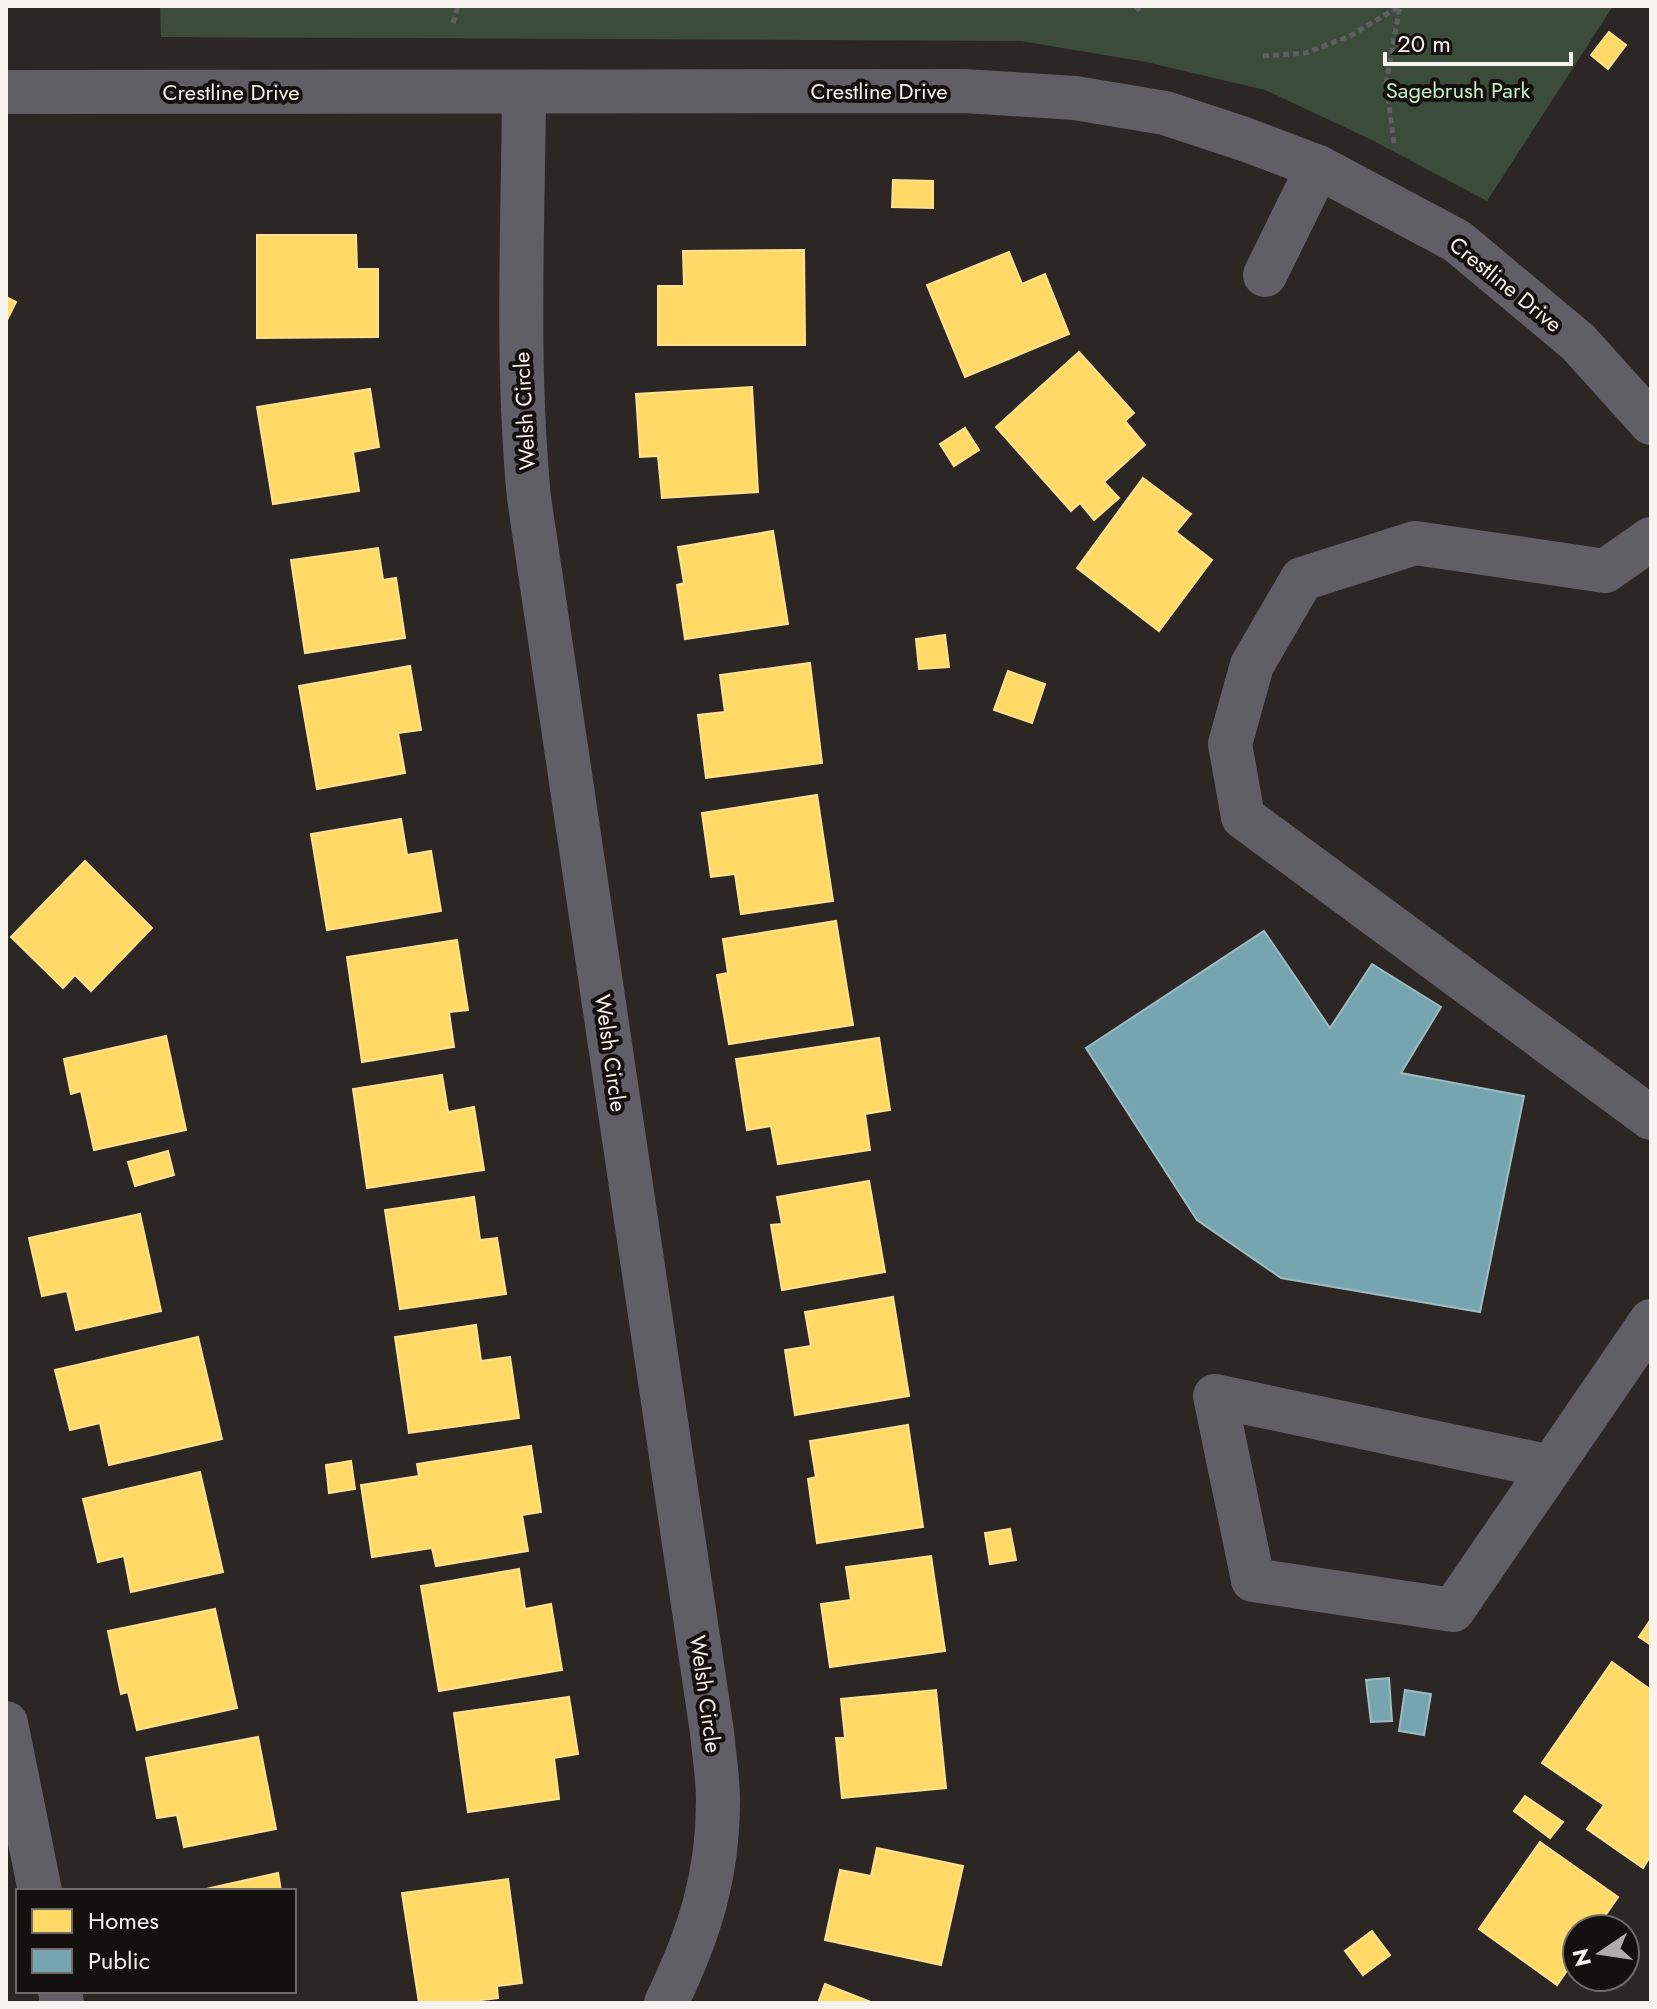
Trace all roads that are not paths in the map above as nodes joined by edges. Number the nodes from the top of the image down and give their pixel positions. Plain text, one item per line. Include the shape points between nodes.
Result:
1 (6, 92) edge
2 (524, 92) junction
3 (1318, 167) junction
4 (1265, 275) dead end
5 (1651, 423) edge
6 (1651, 539) edge
7 (1651, 1118) edge
8 (1651, 1321) edge
9 (1551, 1467) junction
10 (6, 1723) edge
11 (40, 1889) edge
12 (666, 2003) edge

1 - 2 street, Crestline Drive
2 - 3 street, Crestline Drive via 964,91 1075,98 1165,113
2 - 12 street, Welsh Circle via 520,352 529,498 718,1799 713,1873 692,1950
3 - 4 street
3 - 5 street, Crestline Drive via 1457,241 1578,342
6 - 7 street via 1605,571 1415,543 1302,579 1252,665 1230,744 1243,817
8 - 9 street
9 - 9 street via 1453,1610 1253,1580 1215,1396
10 - 11 street

